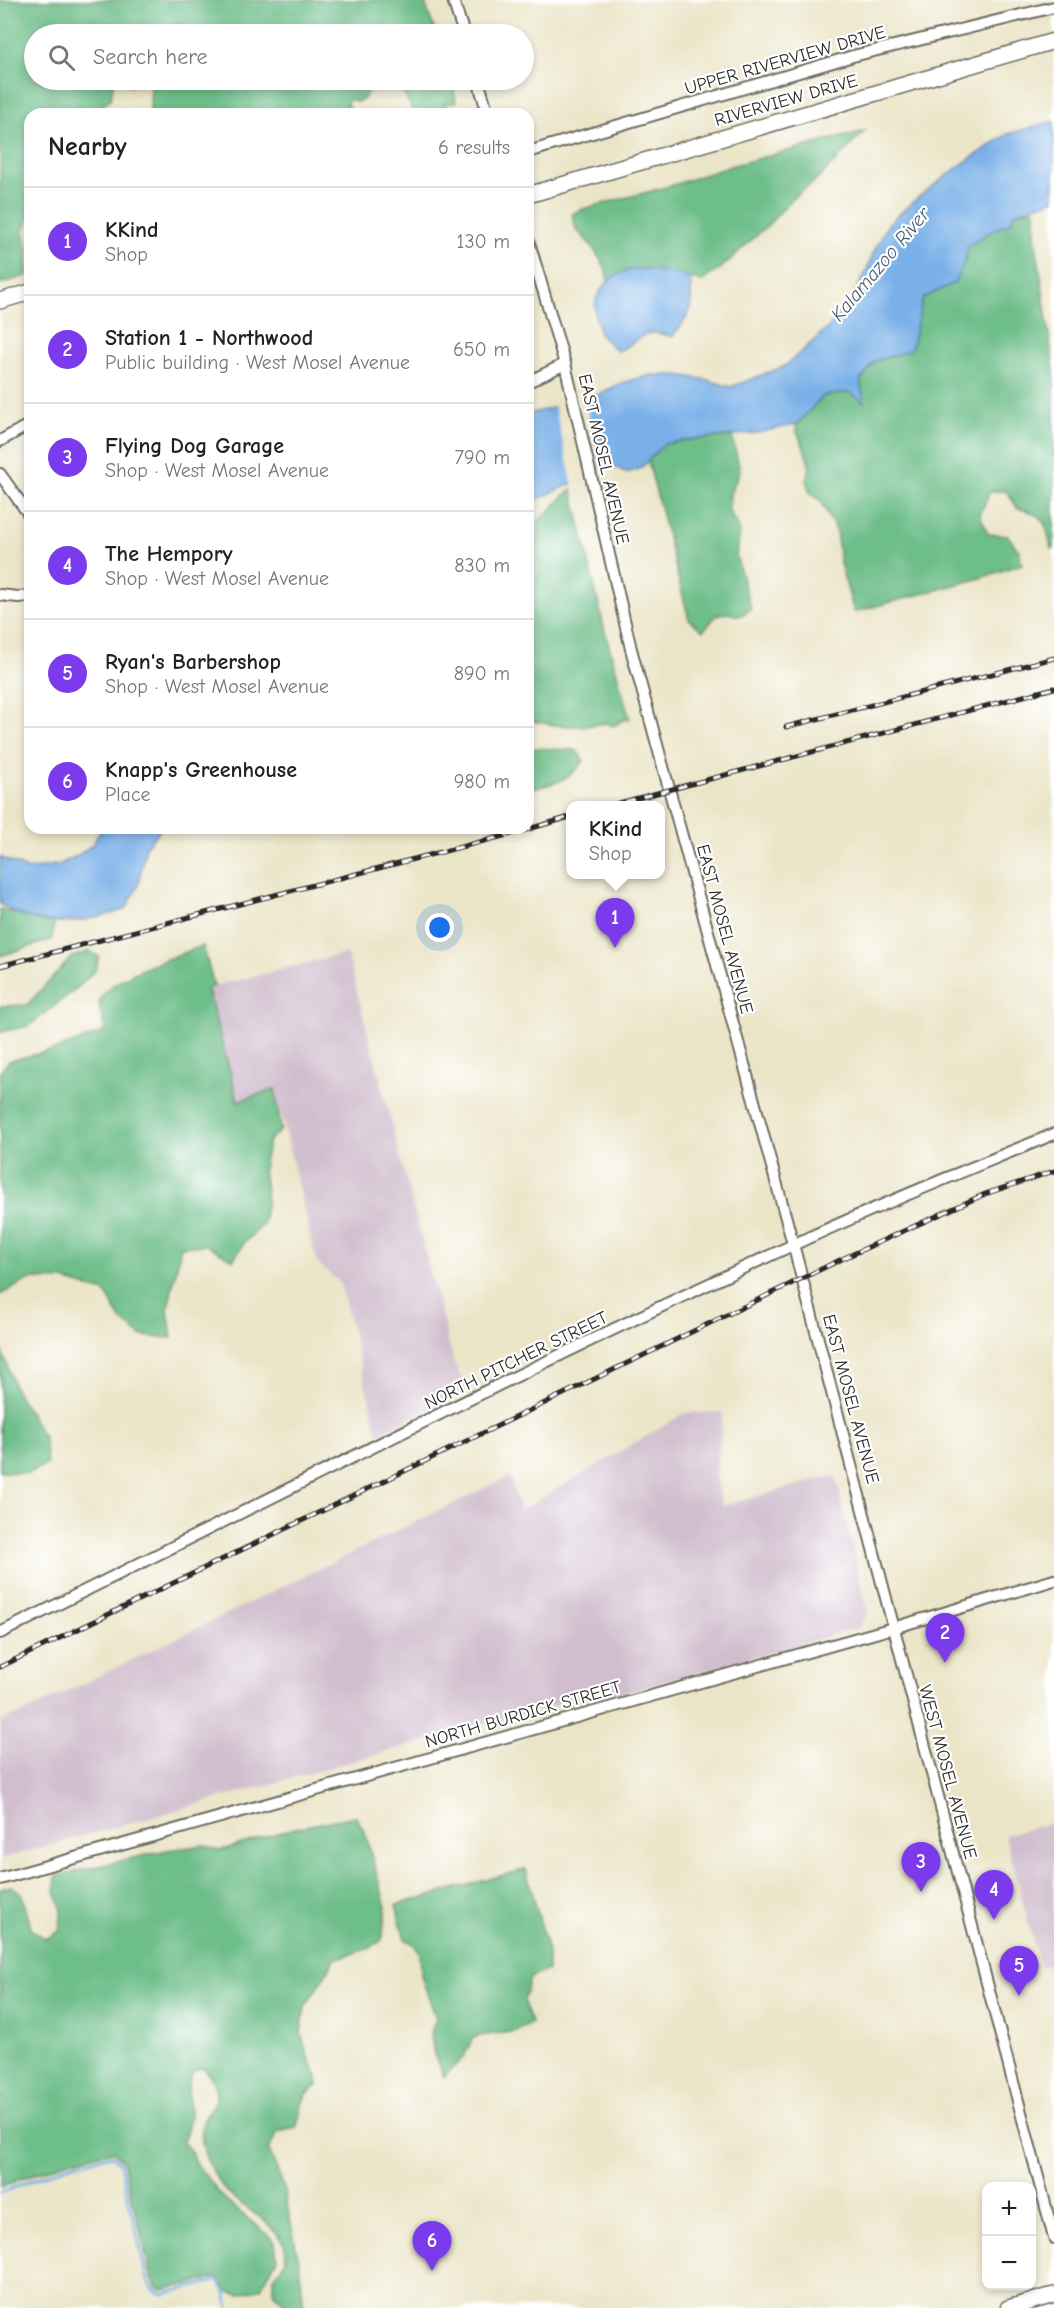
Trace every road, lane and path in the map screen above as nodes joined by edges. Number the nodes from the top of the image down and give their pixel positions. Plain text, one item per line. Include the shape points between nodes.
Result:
1 (453, 0) edge
2 (1054, 7) edge
3 (461, 24) edge
4 (1054, 41) edge
5 (481, 90) edge
6 (486, 108) edge
7 (534, 150) edge
8 (534, 193) edge
9 (534, 258) edge
10 (24, 294) edge
11 (0, 301) edge
12 (565, 364) junction
13 (534, 379) edge
14 (24, 427) edge
15 (0, 441) edge
16 (0, 474) edge
17 (24, 508) edge
18 (0, 595) edge
19 (24, 596) edge
20 (1054, 1134) edge
21 (794, 1244) junction
22 (1054, 1580) edge
23 (893, 1628) junction
24 (0, 1633) edge
25 (0, 1879) edge
26 (1054, 2238) edge
27 (1054, 2295) edge
28 (1008, 2308) edge

1 - 3 street
2 - 7 street, UPPER RIVERVIEW DRIVE via 853,56
4 - 8 street, RIVERVIEW DRIVE
5 - 6 street
9 - 12 street, EAST MOSEL AVENUE
10 - 11 street
12 - 13 street
12 - 21 street, EAST MOSEL AVENUE via 631,650
14 - 15 street
16 - 17 street
18 - 19 street
20 - 21 street, NORTH PITCHER STREET
21 - 23 street, EAST MOSEL AVENUE
21 - 24 street, NORTH PITCHER STREET
22 - 23 street, NORTH BURDICK STREET
23 - 25 street, NORTH BURDICK STREET
23 - 26 street, WEST MOSEL AVENUE
27 - 28 street

